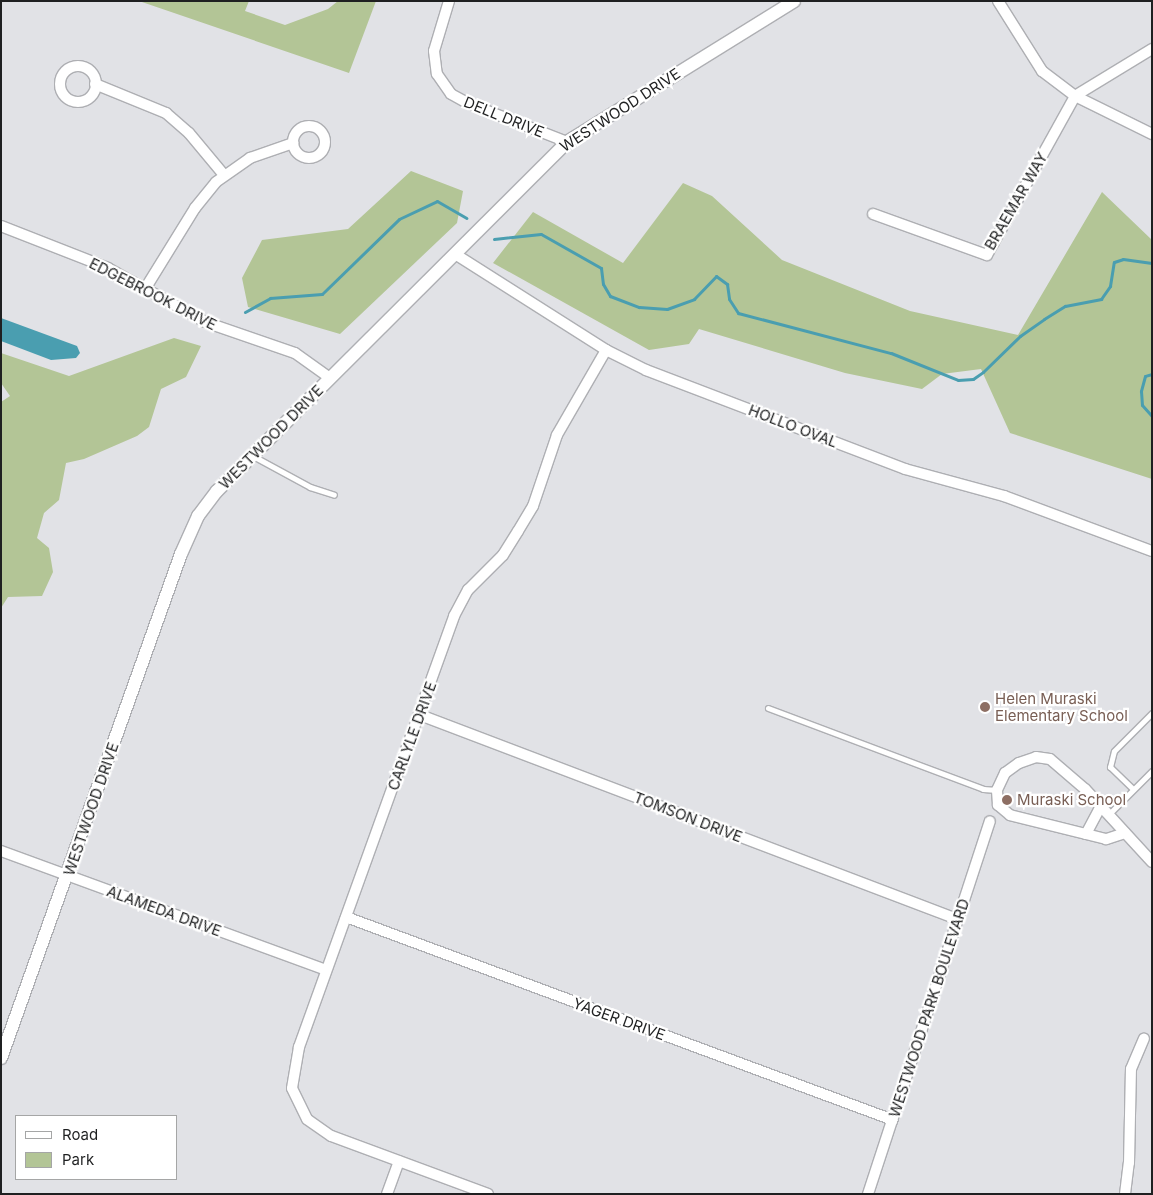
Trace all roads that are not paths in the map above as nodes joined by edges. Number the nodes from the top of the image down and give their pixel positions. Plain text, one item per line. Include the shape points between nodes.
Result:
1 (449, 1) edge
2 (794, 1) edge
3 (998, 1) edge
4 (1152, 49) edge
5 (95, 84) dead end
6 (1075, 96) junction
7 (1152, 134) edge
8 (567, 142) junction
9 (293, 143) dead end
10 (224, 175) junction
11 (873, 214) dead end
12 (1, 226) edge
13 (455, 254) junction
14 (145, 289) junction
15 (606, 350) junction
16 (330, 378) junction
17 (252, 456) junction
18 (334, 495) dead end
19 (1152, 551) edge
20 (768, 708) dead end
21 (1152, 713) edge
22 (420, 714) junction
23 (1152, 771) edge
24 (1133, 789) junction
25 (997, 790) junction
26 (1105, 810) junction
27 (990, 821) dead end
28 (1125, 833) junction
29 (1086, 834) junction
30 (1, 851) edge
31 (1152, 862) edge
32 (68, 876) junction
33 (346, 917) junction
34 (957, 919) junction
35 (326, 970) junction
36 (1144, 1039) dead end
37 (1, 1058) edge
38 (893, 1120) junction
39 (399, 1161) junction
40 (388, 1194) edge
41 (488, 1194) edge
42 (868, 1194) edge
43 (1125, 1194) edge

1 - 8 street, DELL DRIVE via 434,51 437,74 451,94
2 - 8 street, WESTWOOD DRIVE
3 - 6 street via 1042,71
4 - 6 street
5 - 10 street via 166,113 189,133
6 - 7 street
6 - 11 street, BRAEMAR WAY via 986,255
8 - 13 street, WESTWOOD DRIVE
9 - 10 street via 261,153
10 - 14 street via 195,208
12 - 14 street, EDGEBROOK DRIVE via 92,262
13 - 15 street, HOLLO OVAL
13 - 16 street, WESTWOOD DRIVE
14 - 16 street, EDGEBROOK DRIVE via 205,322 295,353
15 - 19 street, HOLLO OVAL via 646,370 906,469 1004,496
15 - 22 street, CARLYLE DRIVE via 557,435 532,506 518,531 504,555 468,590 454,616
16 - 17 street, WESTWOOD DRIVE
17 - 18 lane via 310,487
17 - 32 street, WESTWOOD DRIVE via 217,491 198,516 181,554
20 - 25 lane via 983,789
21 - 24 lane via 1114,751 1110,767
22 - 33 street, CARLYLE DRIVE
22 - 34 street, TOMSON DRIVE
23 - 24 lane
24 - 26 lane
25 - 26 street via 1005,773 1019,763 1036,758 1050,759 1063,766
25 - 29 street via 998,805 1010,815
26 - 28 street
26 - 29 street
27 - 34 street, WESTWOOD PARK BOULEVARD
28 - 29 street via 1106,839
28 - 31 street
30 - 32 street, ALAMEDA DRIVE
32 - 35 street, ALAMEDA DRIVE
32 - 37 street, WESTWOOD DRIVE
33 - 35 street, CARLYLE DRIVE
33 - 38 street, YAGER DRIVE
34 - 38 street, WESTWOOD PARK BOULEVARD
35 - 39 street, CARLYLE DRIVE via 299,1047 292,1088 307,1119 331,1136
36 - 43 street via 1130,1069
38 - 42 street, WESTWOOD PARK BOULEVARD
39 - 40 street
39 - 41 street, CARLYLE DRIVE

